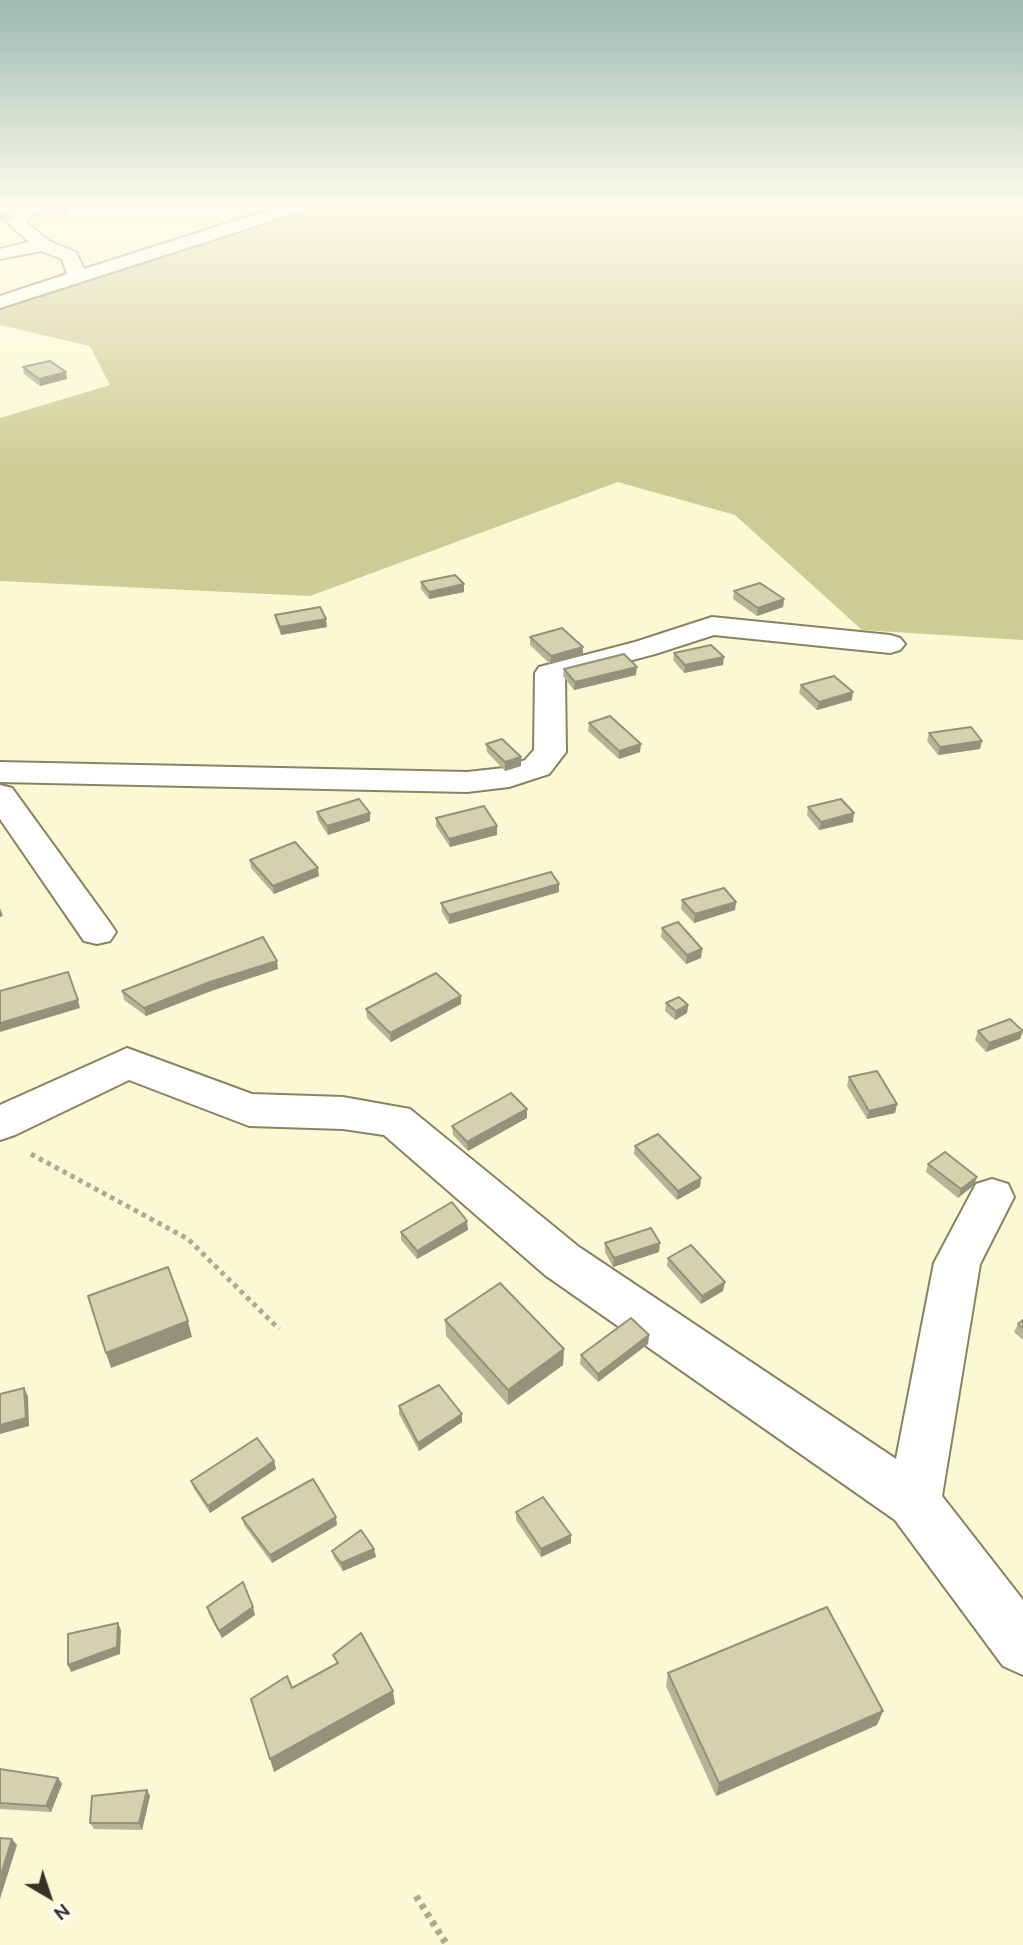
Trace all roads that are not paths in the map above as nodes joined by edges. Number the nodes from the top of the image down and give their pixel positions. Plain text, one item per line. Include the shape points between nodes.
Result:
1 (28, 293) edge
2 (0, 302) edge
3 (890, 645) dead end
4 (0, 772) edge
5 (0, 795) edge
6 (97, 932) dead end
7 (11, 1137) edge
8 (992, 1197) dead end
9 (915, 1502) junction
10 (1023, 1646) edge

1 - 2 street
3 - 4 street via 712,626 550,673 550,752 537,767 509,777 467,782
5 - 6 street
7 - 9 street via 127,1063 250,1110 395,1120 562,1261
8 - 9 street via 957,1263
9 - 10 street

